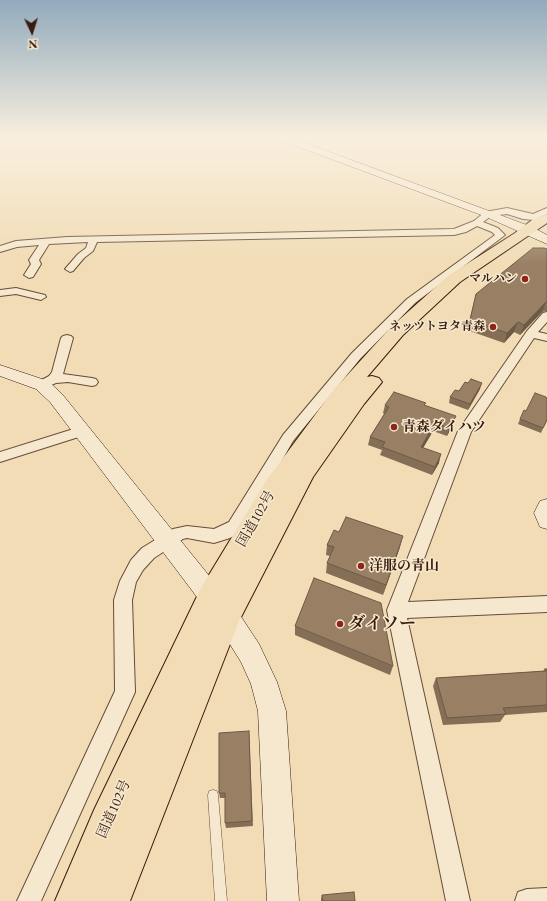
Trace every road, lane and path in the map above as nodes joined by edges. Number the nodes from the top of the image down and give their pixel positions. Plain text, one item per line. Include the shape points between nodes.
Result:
1 (399, 181) edge
2 (547, 211) edge
3 (488, 214) junction
4 (477, 223) junction
5 (541, 231) edge
6 (93, 240) junction
7 (46, 242) junction
8 (0, 249) edge
9 (70, 269) dead end
10 (29, 275) dead end
11 (0, 293) edge
12 (41, 297) dead end
13 (547, 315) edge
14 (531, 333) junction
15 (67, 338) dead end
16 (547, 338) edge
17 (0, 370) edge
18 (48, 382) junction
19 (92, 382) dead end
20 (83, 431) junction
21 (0, 458) edge
22 (547, 507) edge
23 (547, 521) edge
24 (168, 540) junction
25 (547, 604) edge
26 (219, 607) junction
27 (396, 610) junction
28 (213, 795) dead end
29 (547, 900) edge
30 (29, 901) edge
31 (74, 901) edge
32 (111, 901) edge
33 (221, 901) edge
34 (283, 901) edge
35 (458, 901) edge
36 (527, 901) edge

1 - 3 street
2 - 3 street via 534,217 508,211
3 - 4 street
3 - 5 street
4 - 6 street via 454,232
4 - 24 street via 495,230 500,235 411,301 356,356 288,438 235,527 214,536 187,532
5 - 26 highway, 国道102号 via 469,281 414,334 357,399 304,472
6 - 7 street
6 - 9 street via 90,249
7 - 8 street via 16,244
7 - 10 street via 34,260 36,264
11 - 12 street via 16,291
13 - 14 street
14 - 16 street
14 - 27 street via 465,431
15 - 18 street via 58,372
17 - 18 street
18 - 19 street via 68,378
18 - 20 street via 56,398
20 - 21 street
20 - 24 street
22 - 23 street via 544,513
24 - 26 street
24 - 30 street via 148,553 136,565 128,581 123,600 125,692
25 - 27 street
26 - 31 highway, 国道102号 via 107,823
26 - 32 highway, 国道102号
26 - 34 street via 250,654 264,682 272,711
27 - 35 street
28 - 33 lane
29 - 36 street

